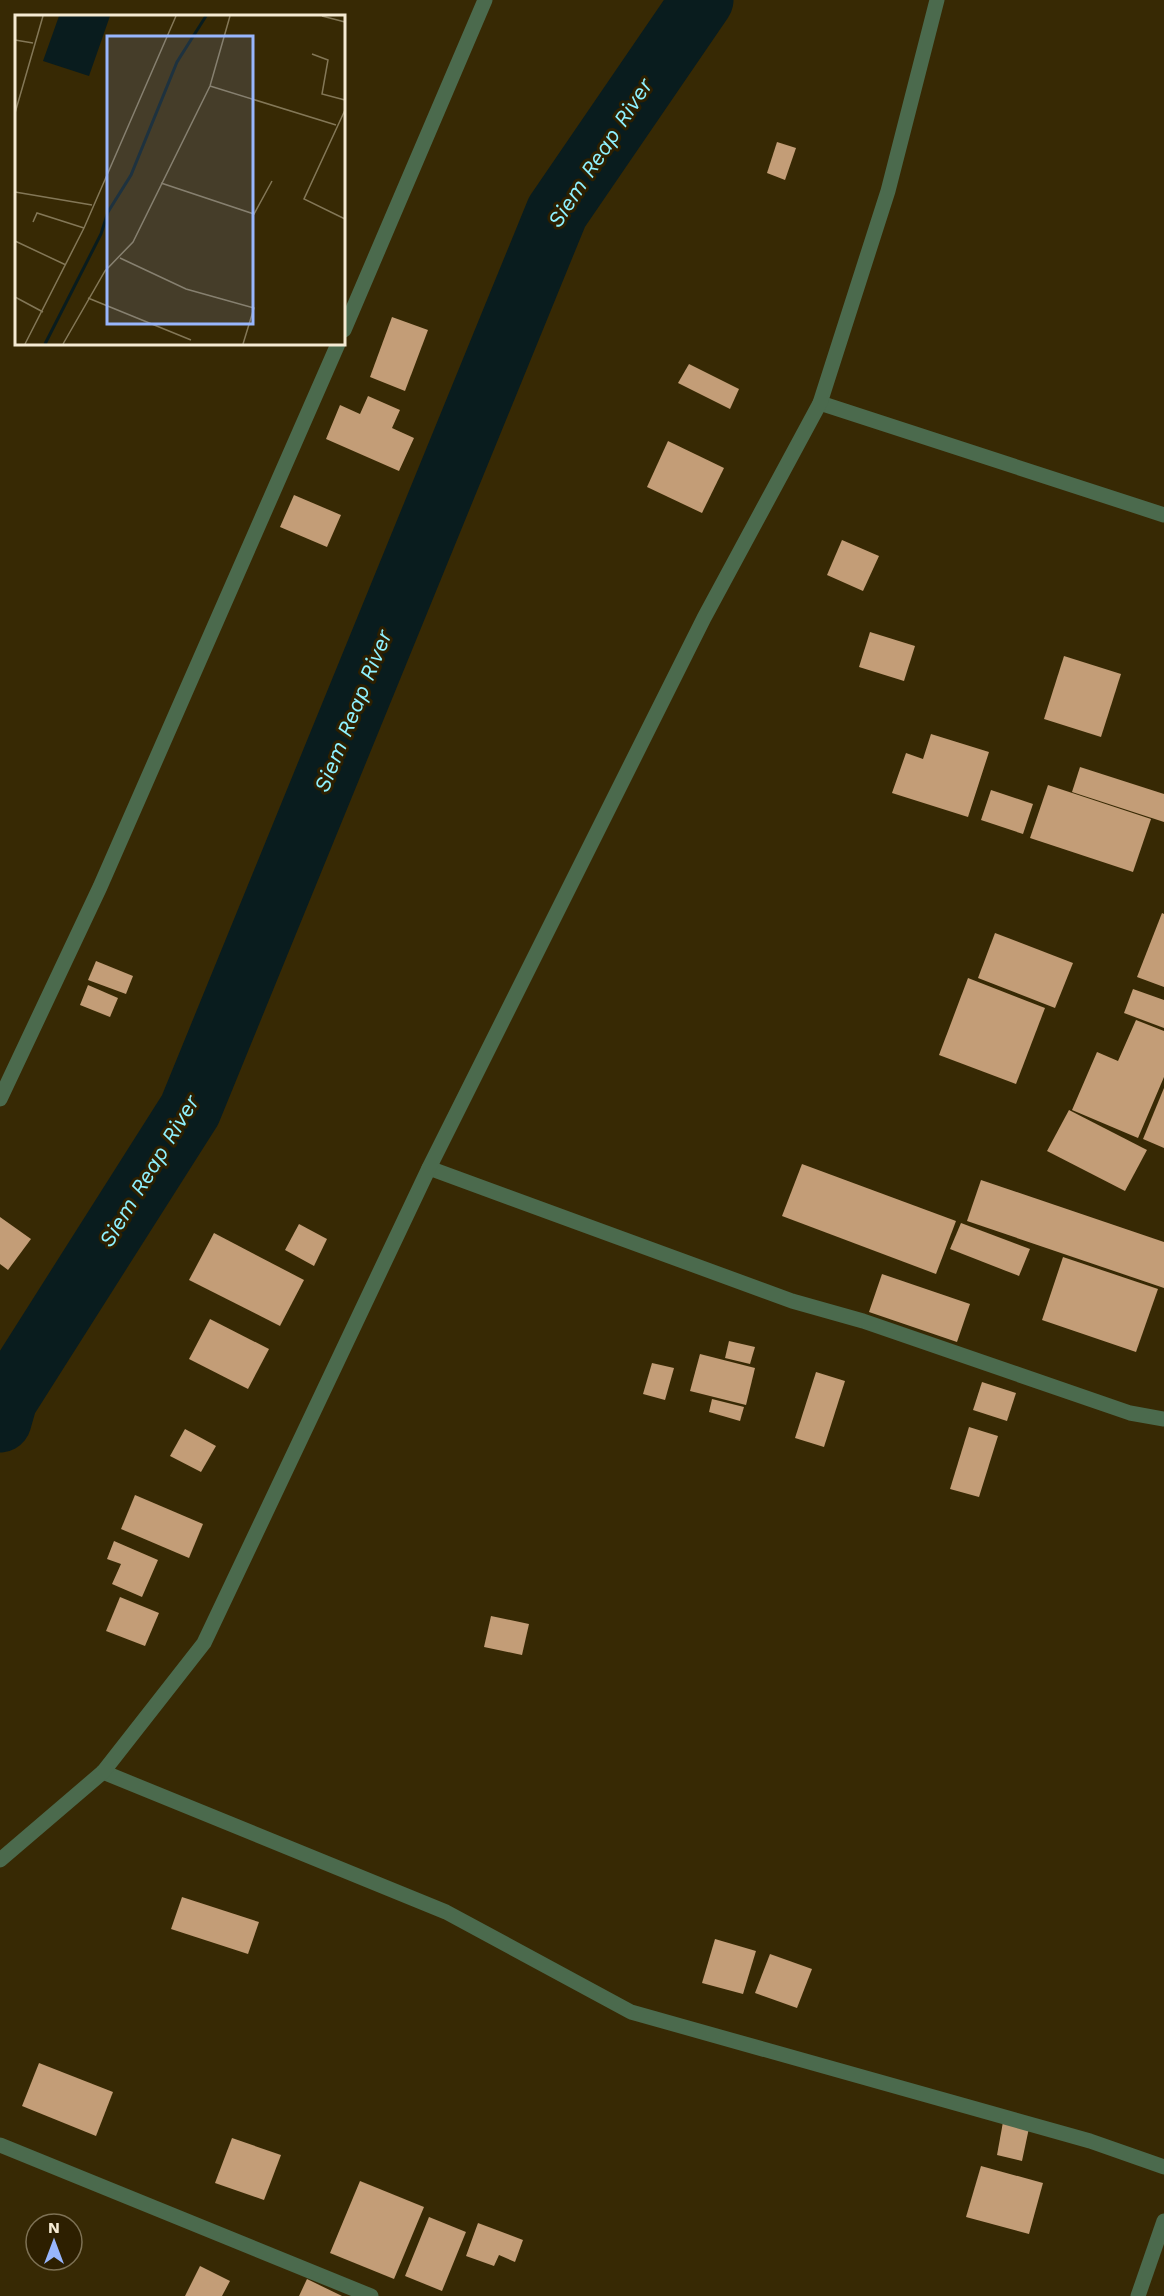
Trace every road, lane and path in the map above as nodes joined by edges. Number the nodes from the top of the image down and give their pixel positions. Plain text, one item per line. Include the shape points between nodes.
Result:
1 (485, 0) edge
2 (937, 0) edge
3 (345, 328) edge
4 (338, 345) edge
5 (820, 403) junction
6 (1164, 515) edge
7 (0, 1099) edge
8 (429, 1168) junction
9 (1164, 1419) edge
10 (103, 1772) junction
11 (0, 1860) edge
12 (0, 2145) edge
13 (1164, 2168) edge
14 (1164, 2221) edge
15 (371, 2296) edge
16 (1138, 2296) edge

1 - 3 street
2 - 5 street via 888,192
4 - 7 street via 100,887
5 - 6 street
5 - 8 street via 704,618
8 - 9 street via 792,1301 863,1321 1130,1413
8 - 10 street via 204,1643
10 - 11 street
10 - 13 street via 446,1912 631,2012 1090,2141
12 - 15 street
14 - 16 street

